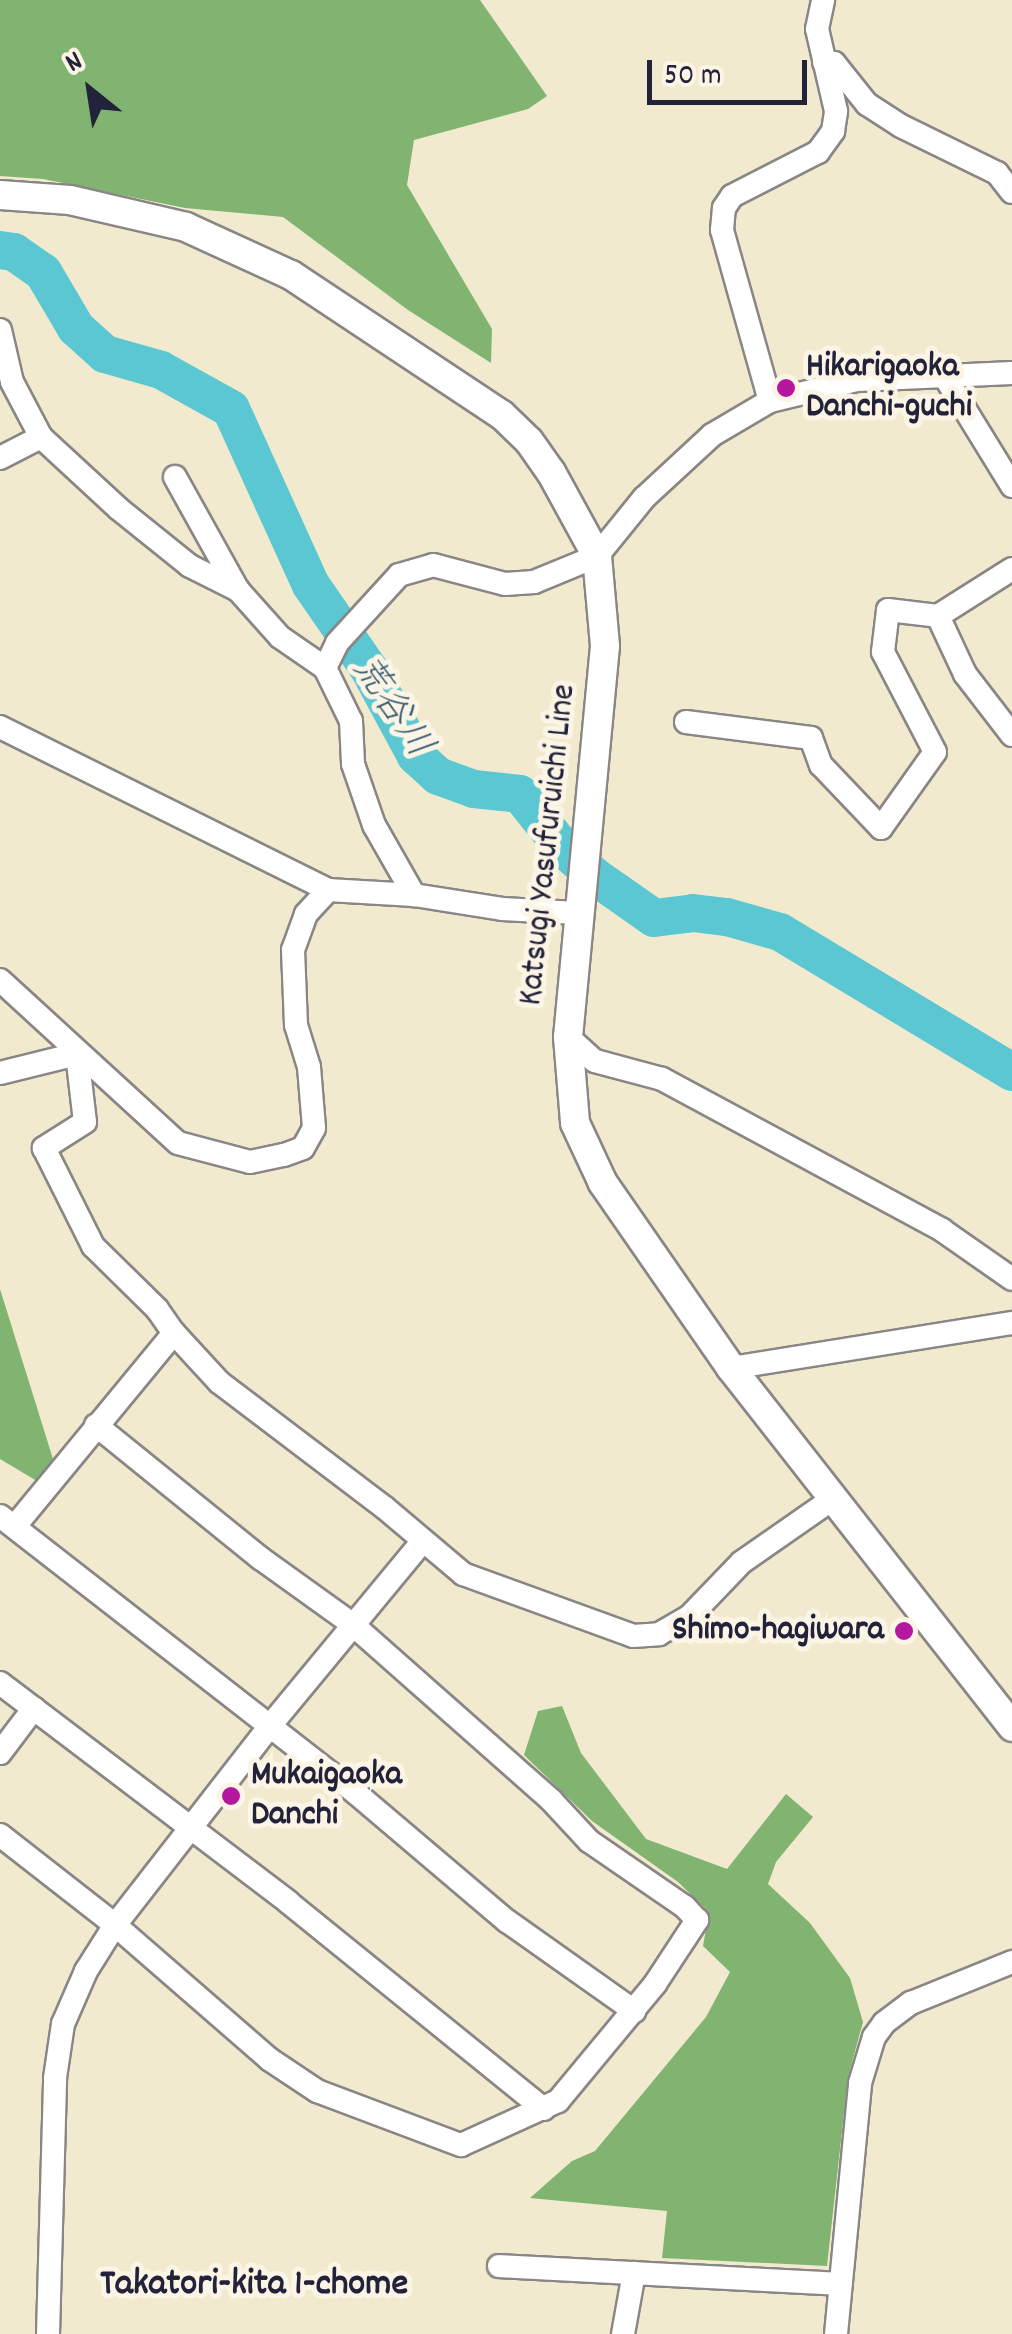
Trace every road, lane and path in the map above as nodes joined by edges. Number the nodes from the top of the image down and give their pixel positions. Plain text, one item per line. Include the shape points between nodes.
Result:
1 (823, 0) edge
2 (824, 62) junction
3 (1012, 192) edge
4 (0, 195) edge
5 (0, 330) edge
6 (1012, 373) edge
7 (944, 378) junction
8 (770, 400) junction
9 (41, 437) junction
10 (0, 458) edge
11 (175, 477) dead end
12 (1012, 486) edge
13 (597, 556) junction
14 (1012, 569) edge
15 (238, 590) junction
16 (938, 616) junction
17 (325, 668) junction
18 (686, 722) dead end
19 (0, 727) edge
20 (1012, 735) edge
21 (328, 890) junction
22 (414, 894) junction
23 (579, 905) junction
24 (0, 980) edge
25 (568, 1037) junction
26 (77, 1054) junction
27 (0, 1072) edge
28 (1012, 1279) edge
29 (1012, 1322) edge
30 (174, 1333) junction
31 (731, 1368) junction
32 (96, 1425) junction
33 (831, 1500) junction
34 (8, 1521) edge
35 (423, 1540) junction
36 (352, 1624) junction
37 (0, 1682) edge
38 (34, 1708) junction
39 (269, 1727) junction
40 (1012, 1727) edge
41 (0, 1753) edge
42 (191, 1829) junction
43 (0, 1835) edge
44 (115, 1925) junction
45 (1012, 1962) edge
46 (634, 2010) junction
47 (544, 2109) junction
48 (498, 2266) dead end
49 (634, 2273) junction
50 (841, 2284) junction
51 (48, 2334) edge
52 (623, 2334) edge
53 (836, 2334) edge

1 - 2 street via 817,29
2 - 3 street via 834,63 867,104 997,172
2 - 8 street via 836,110 818,152 732,196 724,208 722,230
4 - 13 main road, Katsugi Yasufuruichi Line via 70,200 186,227 291,275 502,415 551,472
5 - 9 street via 12,382
6 - 7 street
7 - 8 street via 857,380
7 - 12 street
8 - 13 street via 712,435 644,498
9 - 10 street
9 - 15 street via 190,566
11 - 15 street
13 - 17 street via 534,582 505,584 432,564 399,575 337,642
13 - 23 main road, Katsugi Yasufuruichi Line via 606,646
14 - 16 street
15 - 17 street via 280,637
16 - 18 street via 888,610 882,652 935,752 882,828 820,765 811,738
16 - 20 street via 965,674
17 - 22 street via 351,721 353,764 374,825
19 - 21 street
21 - 22 street
21 - 26 street via 306,914 293,950 296,1025 309,1067 314,1128 303,1148 250,1162 195,1151
22 - 23 street via 502,909
23 - 25 main road, Katsugi Yasufuruichi Line
24 - 26 street
25 - 28 street via 596,1061 662,1079 942,1230
25 - 31 main road, Katsugi Yasufuruichi Line via 574,1123 586,1150
26 - 27 street
26 - 30 street via 86,1122 44,1148 93,1246
29 - 31 street
30 - 32 street
30 - 35 street via 218,1382
31 - 33 main road, Katsugi Yasufuruichi Line
32 - 34 street
32 - 36 street
33 - 35 street via 742,1562 689,1617 659,1634 634,1636 463,1574
33 - 40 main road, Katsugi Yasufuruichi Line
34 - 39 street
35 - 36 street
36 - 39 street
36 - 46 street via 589,1841 697,1920
37 - 38 street
38 - 41 street
38 - 42 street
39 - 42 street
39 - 46 street via 508,1921
42 - 44 street
42 - 47 street
43 - 44 street
44 - 47 street via 269,2059 318,2091 460,2146
44 - 51 street via 63,2024 54,2078
45 - 50 street via 910,2003 874,2037 860,2083
46 - 47 street
48 - 49 street
49 - 50 street
49 - 52 street
50 - 53 street

